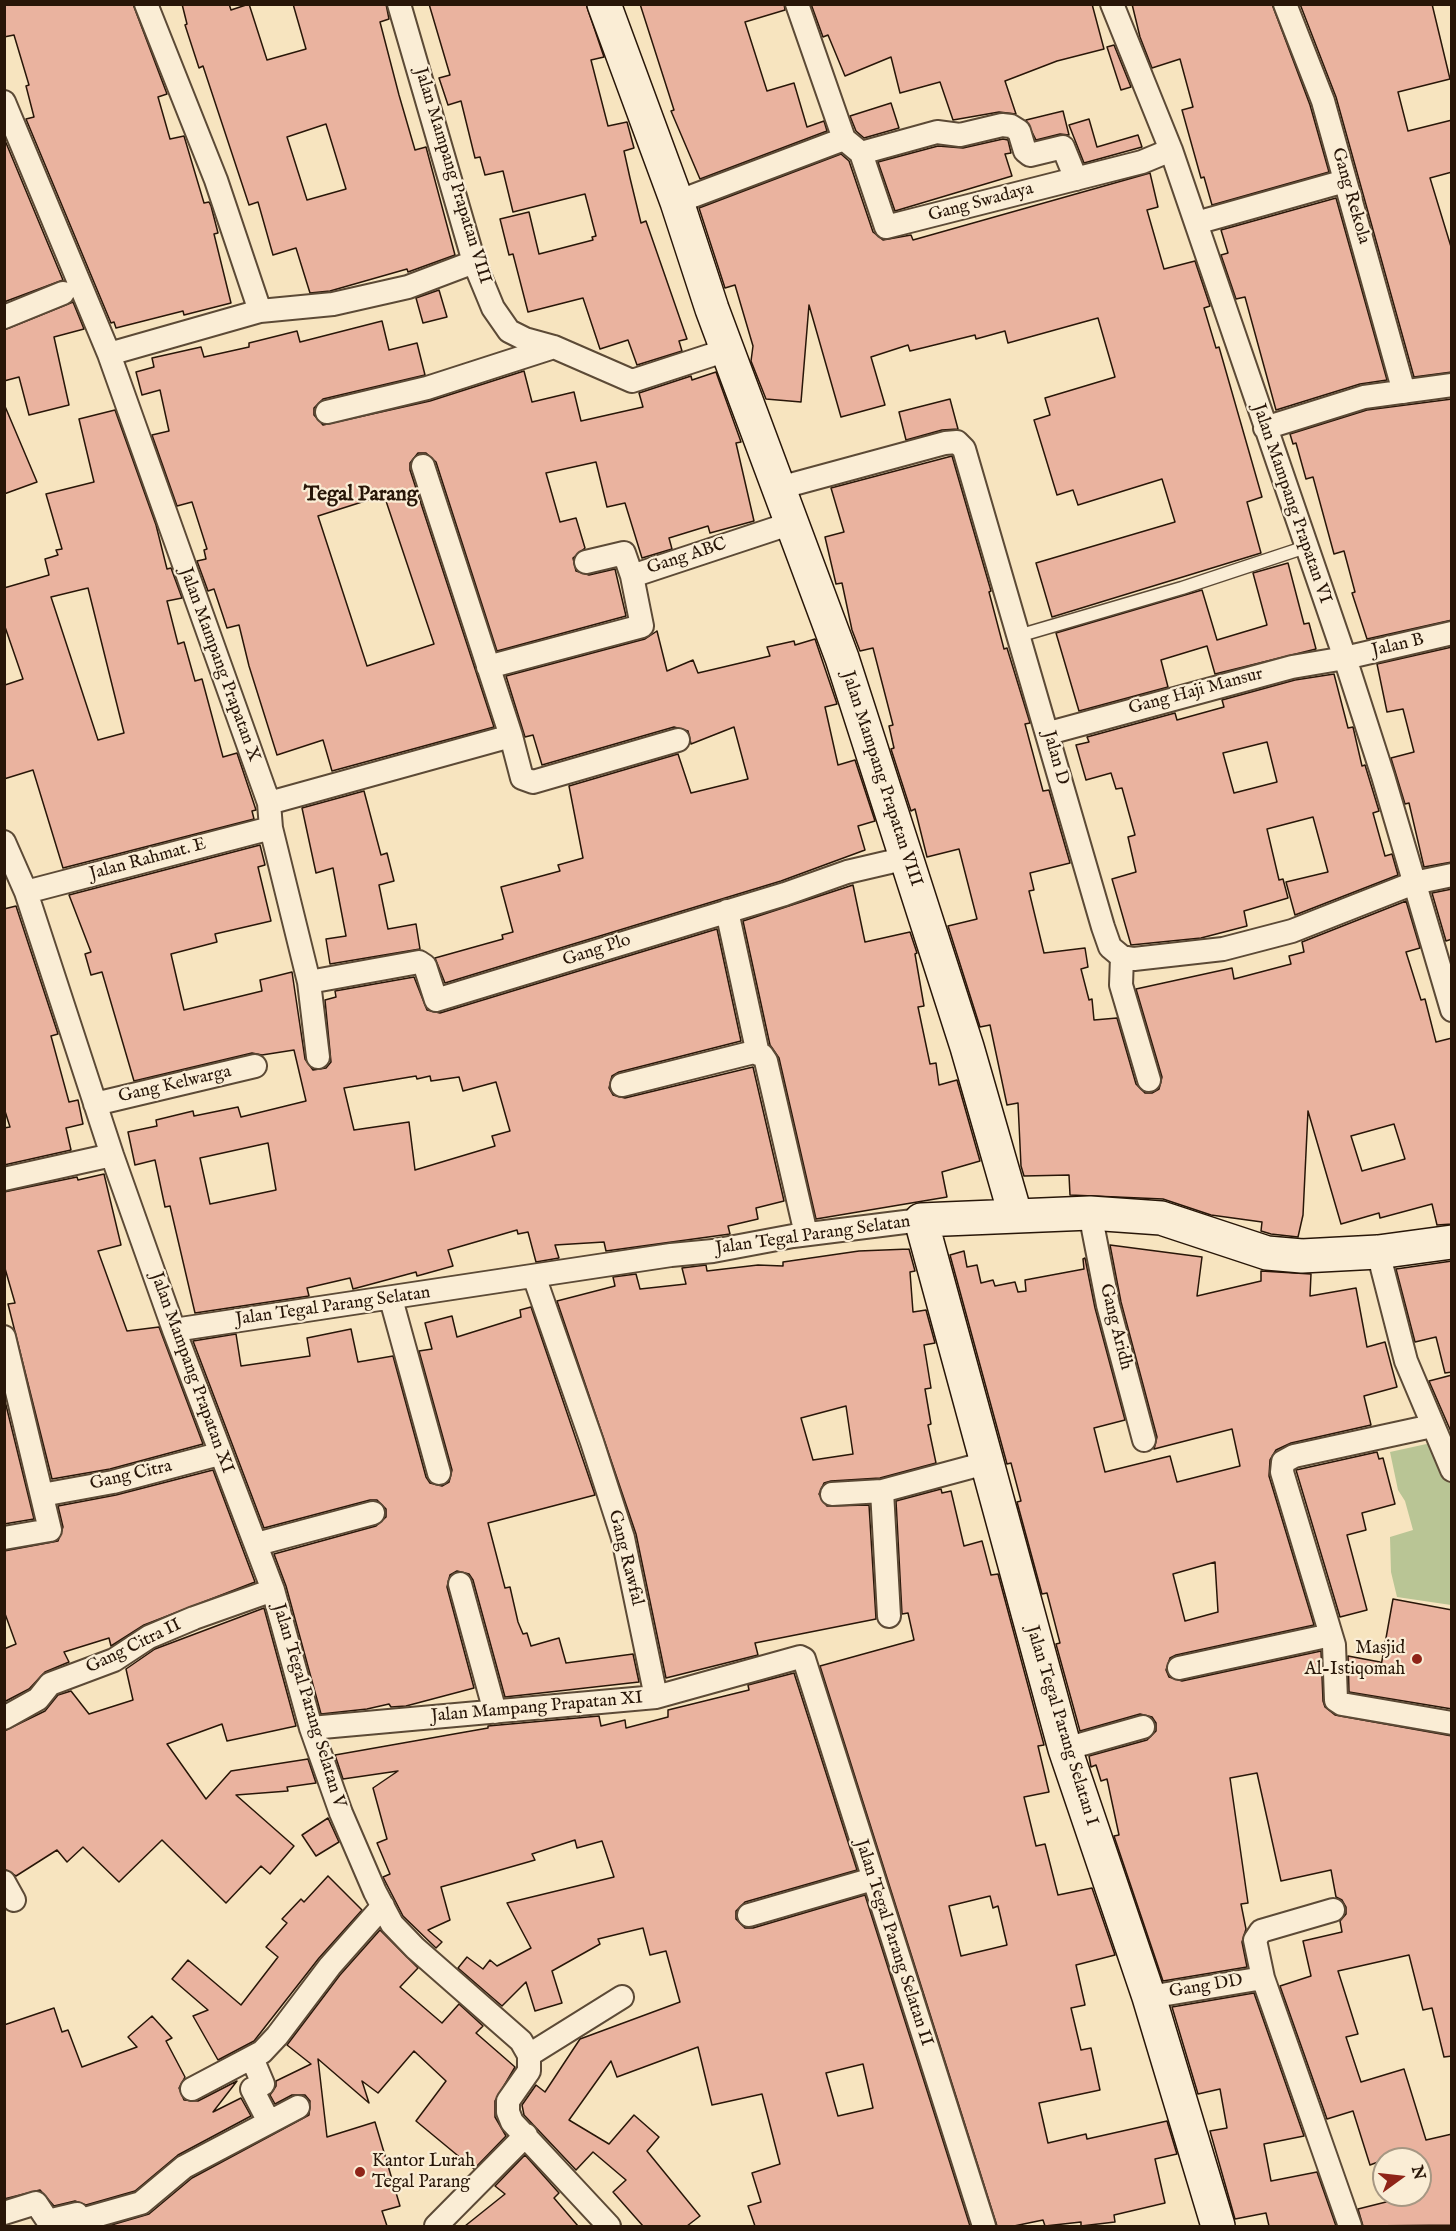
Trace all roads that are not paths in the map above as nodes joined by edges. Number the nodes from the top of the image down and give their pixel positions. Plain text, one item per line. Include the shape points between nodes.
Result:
1 (146, 4) edge
2 (399, 4) edge
3 (604, 4) edge
4 (797, 4) edge
5 (1112, 4) edge
6 (1285, 4) edge
7 (4, 102) edge
8 (853, 146) junction
9 (1171, 150) junction
10 (1076, 179) junction
11 (1345, 181) junction
12 (676, 202) junction
13 (1196, 223) junction
14 (474, 262) junction
15 (63, 293) dead end
16 (260, 311) junction
17 (4, 317) edge
18 (554, 347) junction
19 (727, 350) junction
20 (109, 354) junction
21 (1452, 384) edge
22 (1404, 392) junction
23 (327, 412) dead end
24 (1264, 428) junction
25 (423, 466) dead end
26 (779, 488) junction
27 (792, 523) junction
28 (1306, 547) junction
29 (586, 562) dead end
30 (632, 576) junction
31 (1452, 633) edge
32 (1018, 636) junction
33 (1345, 658) junction
34 (488, 667) junction
35 (1048, 733) junction
36 (511, 736) junction
37 (678, 740) dead end
38 (269, 803) junction
39 (271, 828) junction
40 (7, 857) edge
41 (907, 858) junction
42 (1452, 874) edge
43 (1414, 883) junction
44 (26, 892) junction
45 (727, 911) junction
46 (1122, 957) junction
47 (309, 982) junction
48 (1452, 1010) edge
49 (758, 1053) junction
50 (318, 1057) dead end
51 (255, 1066) dead end
52 (1149, 1080) dead end
53 (622, 1085) dead end
54 (95, 1104) junction
55 (112, 1155) junction
56 (4, 1179) edge
57 (1090, 1213) junction
58 (1015, 1214) junction
59 (921, 1220) junction
60 (806, 1234) junction
61 (1452, 1242) edge
62 (1378, 1252) junction
63 (534, 1276) junction
64 (391, 1299) junction
65 (174, 1330) junction
66 (6, 1347) edge
67 (1432, 1426) junction
68 (1144, 1440) dead end
69 (219, 1454) junction
70 (986, 1463) junction
71 (1452, 1470) edge
72 (439, 1473) dead end
73 (882, 1491) junction
74 (832, 1494) dead end
75 (42, 1495) junction
76 (373, 1513) dead end
77 (4, 1538) edge
78 (257, 1544) junction
79 (460, 1584) dead end
80 (273, 1590) junction
81 (889, 1616) dead end
82 (1331, 1635) junction
83 (1179, 1668) dead end
84 (656, 1697) junction
85 (495, 1712) junction
86 (4, 1718) edge
87 (1452, 1723) edge
88 (1143, 1727) dead end
89 (311, 1728) junction
90 (1065, 1749) junction
91 (873, 1879) junction
92 (383, 1906) junction
93 (1333, 1910) dead end
94 (749, 1915) dead end
95 (1263, 1978) junction
96 (622, 1997) dead end
97 (1149, 1997) junction
98 (529, 2055) junction
99 (252, 2058) junction
100 (192, 2089) dead end
101 (298, 2107) dead end
102 (269, 2122) junction
103 (526, 2135) junction
104 (4, 2213) edge
105 (436, 2226) edge
106 (609, 2226) edge
107 (984, 2226) edge
108 (1218, 2226) edge
109 (1350, 2226) edge

1 - 16 street via 216,180
2 - 14 street, Jalan Mampang Prapatan VIII
3 - 12 street, Jalan Mampang Prapatan VIII
4 - 8 street
5 - 9 street, Jalan Mampang Prapatan VI
6 - 11 street, Gang Rekola via 1323,101
7 - 20 street, Jalan Mampang Prapatan X
8 - 10 street, Gang Swadaya via 937,132 960,135 1011,126 1019,131 1030,155 1063,147
8 - 10 street, Gang Swadaya via 886,227
8 - 12 street
9 - 10 street, Gang Swadaya via 1142,162
9 - 13 street, Jalan Mampang Prapatan VI
11 - 13 street
11 - 22 street, Gang Rekola
12 - 19 street, Jalan Mampang Prapatan VIII
13 - 24 street, Jalan Mampang Prapatan VI
14 - 16 street via 408,287 333,304
14 - 18 street, Jalan Mampang Prapatan VIII via 493,308 509,331
15 - 17 street
16 - 20 street
18 - 19 street, Jalan Mampang Prapatan VIII via 632,381
18 - 23 street via 427,388
19 - 26 street, Jalan Mampang Prapatan VIII
20 - 38 street, Jalan Mampang Prapatan X
21 - 22 street
22 - 24 street via 1364,397
24 - 28 street, Jalan Mampang Prapatan VI
25 - 34 street
26 - 27 street, Jalan Mampang Prapatan VIII
26 - 32 street, Jalan D via 957,442 972,469
27 - 30 street, Gang ABC
27 - 41 street, Jalan Mampang Prapatan VIII via 842,658
28 - 32 lane
28 - 33 street, Jalan Mampang Prapatan VI
29 - 30 street via 624,553
30 - 34 street, Gang ABC via 642,626
31 - 33 street, Jalan B
32 - 35 street, Jalan D
33 - 35 street, Gang Haji Mansur via 1292,667
33 - 43 street, Jalan Mampang Prapatan VI
34 - 36 street
35 - 46 street, Jalan D via 1103,927 1110,947
36 - 37 street via 522,778 533,782
36 - 38 street
38 - 39 street, Jalan Mampang Prapatan X
39 - 44 street, Jalan Rahmat. E
39 - 47 street, Jalan Mampang Prapatan X
40 - 44 street, Jalan Mampang Prapatan XI
41 - 45 street, Gang Plo via 847,872
41 - 58 street, Jalan Mampang Prapatan VIII via 968,1047
42 - 43 street
43 - 46 street via 1292,932 1223,949
43 - 48 street, Jalan Mampang Prapatan VI
44 - 54 street, Jalan Mampang Prapatan XI
45 - 47 street, Gang Plo via 436,1000 425,966 419,962
45 - 49 street
46 - 52 street via 1121,985
47 - 50 street, Jalan Mampang Prapatan X
49 - 53 street
49 - 60 street via 766,1061
51 - 54 street, Gang Kelwarga
54 - 55 street, Jalan Mampang Prapatan XI
55 - 56 street
55 - 65 street, Jalan Mampang Prapatan XI
57 - 58 street, Jalan Tegal Parang Selatan
57 - 62 street, Jalan Tegal Parang Selatan via 1161,1218 1282,1256
57 - 68 street, Gang Aridh via 1108,1305
58 - 59 street, Jalan Tegal Parang Selatan
59 - 60 street, Jalan Tegal Parang Selatan
59 - 70 street, Jalan Tegal Parang Selatan I
60 - 63 street, Jalan Tegal Parang Selatan
61 - 62 street, Jalan Tegal Parang Selatan
62 - 67 street via 1406,1362
63 - 64 street, Jalan Tegal Parang Selatan
63 - 84 street, Gang Rawfal via 623,1539
64 - 65 street, Jalan Tegal Parang Selatan
64 - 72 street
65 - 69 street, Jalan Mampang Prapatan XI
66 - 75 street
67 - 71 street
67 - 82 street via 1294,1456 1284,1462 1281,1472
69 - 75 street, Gang Citra via 113,1482
69 - 78 street, Jalan Mampang Prapatan XI
70 - 73 street
70 - 90 street, Jalan Tegal Parang Selatan I
73 - 74 street
73 - 81 street
75 - 77 street via 50,1530
76 - 78 street
78 - 80 street, Jalan Mampang Prapatan XI
79 - 85 street
80 - 86 street, Gang Citra II via 194,1618 149,1637 114,1660 50,1684 38,1699
80 - 89 street, Jalan Tegal Parang Selatan V
82 - 83 street
82 - 87 street via 1336,1700
84 - 85 street, Jalan Mampang Prapatan XI
84 - 91 street, Jalan Tegal Parang Selatan II via 804,1659
85 - 89 street, Jalan Mampang Prapatan XI
88 - 90 street
89 - 92 street, Jalan Tegal Parang Selatan V via 341,1813
90 - 97 street, Jalan Tegal Parang Selatan I
91 - 94 street
91 - 107 street, Jalan Tegal Parang Selatan II
92 - 98 street, Jalan Tegal Parang Selatan V via 392,1924 415,1948 521,2041
92 - 99 street via 330,1966 277,2036
93 - 95 street via 1261,1931 1255,1940
95 - 97 street, Gang DD
95 - 109 street
96 - 98 street
97 - 108 street, Jalan Tegal Parang Selatan I
98 - 103 street via 529,2071 508,2101 512,2122
99 - 100 street
99 - 102 street via 263,2084 252,2089
101 - 102 street
102 - 104 street via 184,2167 141,2203 81,2220 77,2214 48,2221 36,2203
103 - 105 street
103 - 106 street

